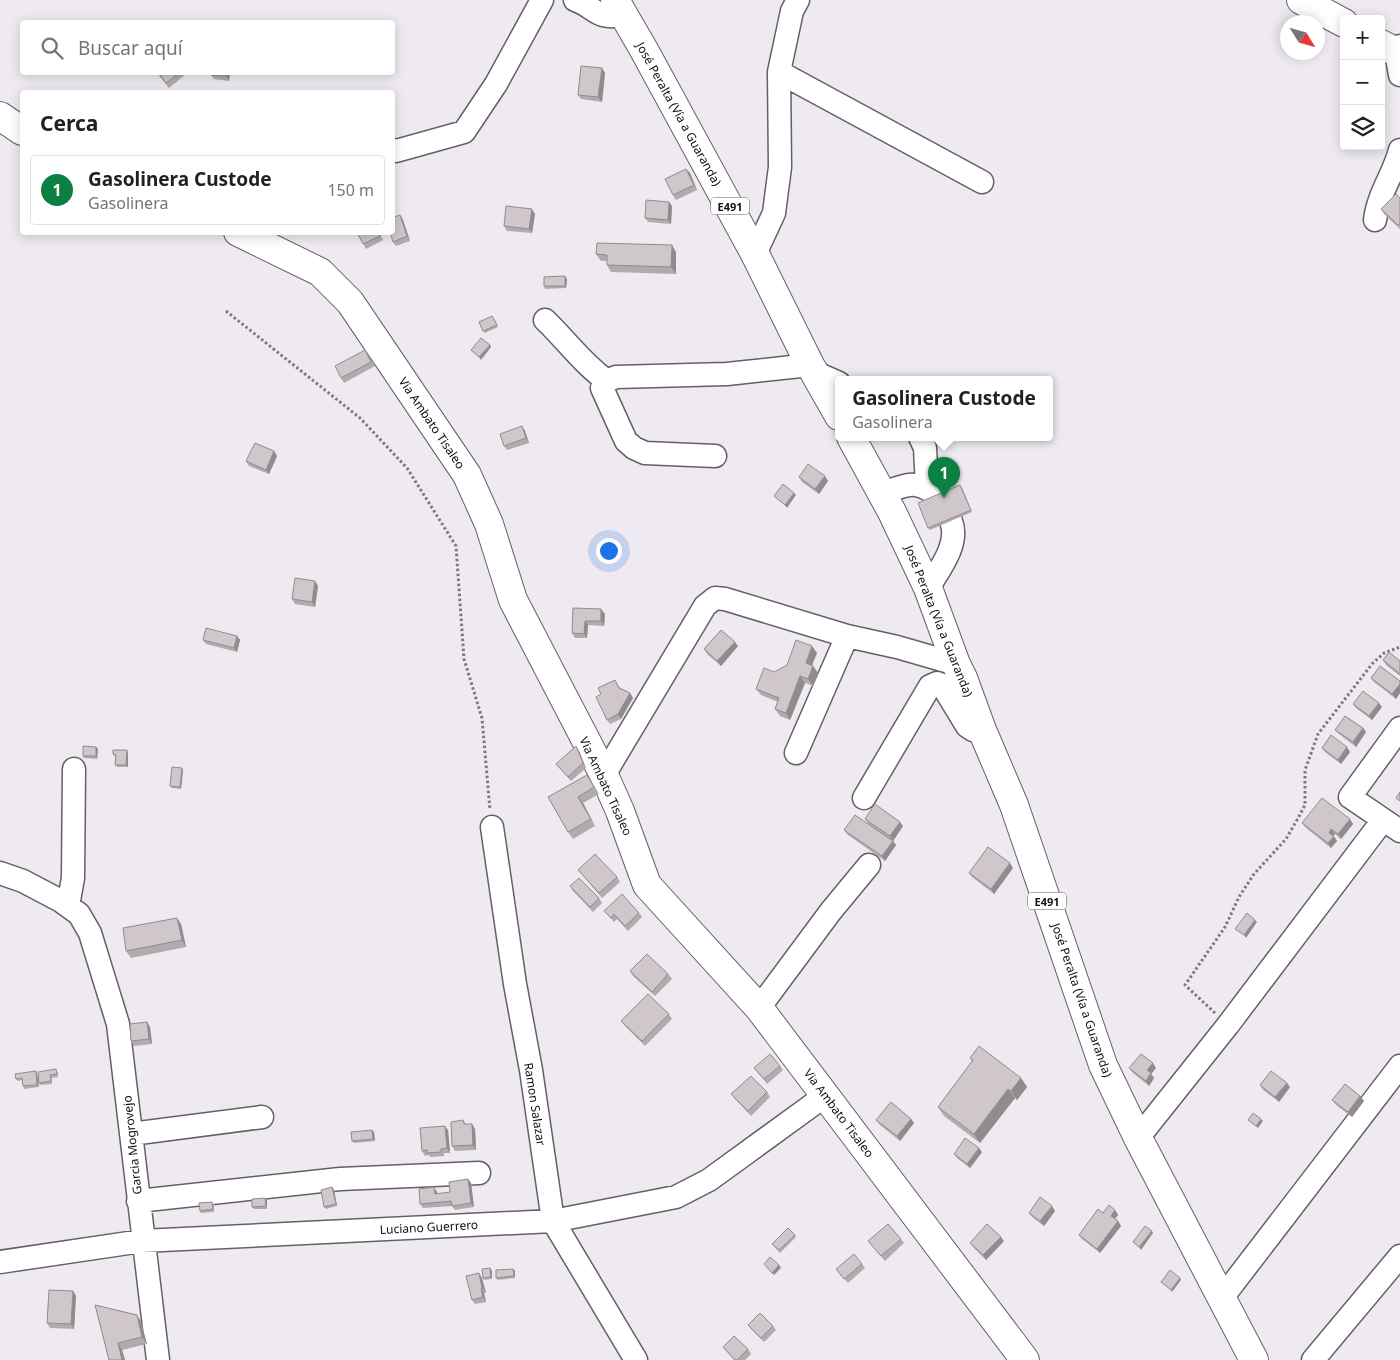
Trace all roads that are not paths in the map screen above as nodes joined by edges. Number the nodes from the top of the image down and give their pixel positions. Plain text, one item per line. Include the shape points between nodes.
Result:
1 (542, 0) edge
2 (575, 0) edge
3 (798, 0) edge
4 (1301, 0) edge
5 (619, 8) edge
6 (1340, 21) edge
7 (779, 72) junction
8 (0, 116) edge
9 (20, 130) edge
10 (1400, 150) edge
11 (395, 151) edge
12 (982, 182) dead end
13 (1375, 220) dead end
14 (247, 235) edge
15 (756, 254) junction
16 (545, 320) dead end
17 (812, 368) junction
18 (607, 381) junction
19 (835, 381) edge
20 (835, 409) edge
21 (853, 441) edge
22 (922, 441) edge
23 (715, 456) dead end
24 (882, 493) junction
25 (951, 521) edge
26 (928, 588) junction
27 (847, 636) junction
28 (956, 664) junction
29 (1400, 728) edge
30 (982, 730) junction
31 (796, 753) dead end
32 (74, 769) dead end
33 (604, 775) junction
34 (864, 798) dead end
35 (1392, 826) edge
36 (492, 827) road end
37 (869, 865) dead end
38 (0, 873) edge
39 (68, 906) junction
40 (759, 1008) junction
41 (1400, 1066) edge
42 (826, 1095) junction
43 (262, 1117) dead end
44 (131, 1134) junction
45 (1138, 1138) junction
46 (479, 1173) dead end
47 (138, 1201) junction
48 (553, 1222) junction
49 (142, 1241) junction
50 (1400, 1256) edge
51 (0, 1262) edge
52 (1222, 1298) junction
53 (158, 1360) edge
54 (636, 1360) edge
55 (1024, 1360) edge
56 (1254, 1360) edge
57 (1313, 1360) edge

1 - 11 street via 496,84 464,132
2 - 5 street via 609,18
3 - 7 street via 792,11
4 - 6 main road
5 - 15 main road, José Peralta (Vía a Guaranda) / E491
7 - 12 street
7 - 15 street via 780,167 774,213
8 - 9 main road
10 - 13 street via 1376,208
14 - 33 main road, Via Ambato Tisaleo via 320,272 350,302 467,475 489,524 513,600
15 - 17 main road, José Peralta (Vía a Guaranda) / E491
16 - 18 street via 591,370
17 - 18 street via 616,377
17 - 19 street
17 - 20 main road, José Peralta (Vía a Guaranda) / E491
18 - 23 street via 602,388 626,441 634,448 645,452
21 - 24 main road, José Peralta (Vía a Guaranda) / E491
22 - 24 street via 933,492 912,483
24 - 26 main road, José Peralta (Vía a Guaranda) / E491
25 - 26 street via 954,528 951,545
26 - 28 main road, José Peralta (Vía a Guaranda) / E491
27 - 28 street
27 - 31 street
27 - 33 street via 715,598 705,606
28 - 30 main road, José Peralta (Vía a Guaranda) / E491
29 - 35 street via 1350,797
30 - 34 street via 967,726 942,685 930,686
30 - 45 main road, José Peralta (Vía a Guaranda) / E491 via 1014,805 1103,1065
32 - 39 street via 73,878
33 - 40 main road, Via Ambato Tisaleo via 647,885
35 - 45 street
36 - 48 street, Ramon Salazar
37 - 40 street
38 - 39 street, Garcia Mogrovejo
39 - 44 street, Garcia Mogrovejo via 78,914 90,933 118,1024
40 - 42 main road, Via Ambato Tisaleo
41 - 52 street
42 - 48 street, Luciano Guerrero via 709,1180 676,1197
42 - 55 main road, Via Ambato Tisaleo
43 - 44 street
44 - 47 street, Garcia Mogrovejo
45 - 52 main road, José Peralta (Vía a Guaranda) / E491
46 - 47 street via 340,1179
47 - 49 street, Garcia Mogrovejo
48 - 49 street, Luciano Guerrero
48 - 54 street, Ramon Salazar
49 - 51 street, Luciano Guerrero
49 - 53 street, Garcia Mogrovejo
50 - 57 street
52 - 56 main road, José Peralta (Vía a Guaranda) / E491

